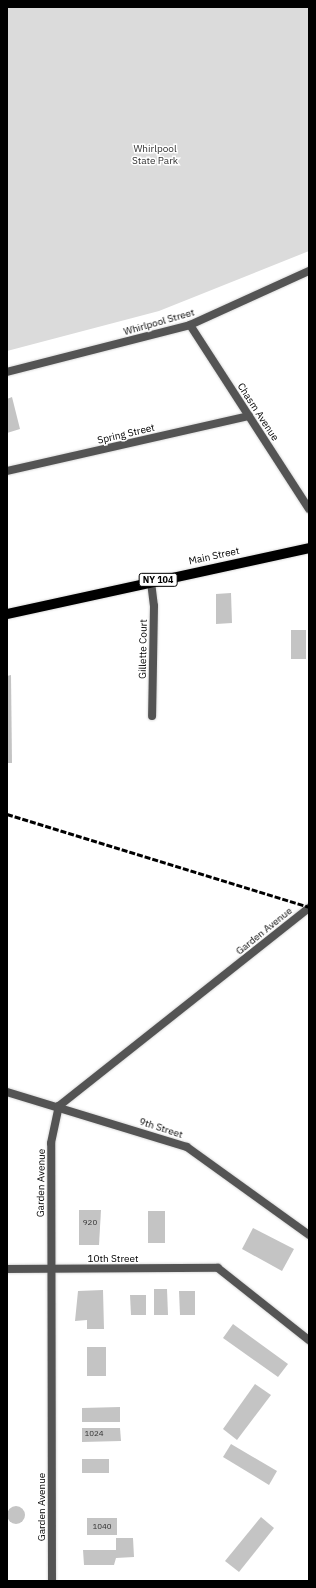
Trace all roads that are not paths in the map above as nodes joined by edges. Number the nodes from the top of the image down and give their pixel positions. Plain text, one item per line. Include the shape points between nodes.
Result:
1 (309, 272) edge
2 (190, 325) junction
3 (7, 372) edge
4 (249, 416) junction
5 (7, 471) edge
6 (309, 509) edge
7 (309, 548) edge
8 (151, 582) junction
9 (7, 614) edge
10 (152, 716) dead end
11 (309, 908) edge
12 (7, 1092) edge
13 (59, 1106) junction
14 (309, 1235) edge
15 (50, 1269) junction
16 (7, 1270) edge
17 (309, 1340) edge
18 (52, 1581) edge

1 - 2 street, Whirlpool Street
2 - 3 street, Whirlpool Street
2 - 4 street, Chasm Avenue
4 - 5 street, Spring Street
4 - 6 street, Chasm Avenue
7 - 8 main road, Main Street / NY 104
8 - 9 main road, Main Street / NY 104
8 - 10 street, Gillette Court via 154,606
11 - 13 street, Garden Avenue
12 - 13 street, 9th Street
13 - 14 street, 9th Street via 187,1147
13 - 15 street, Garden Avenue via 51,1143
15 - 16 street, 10th Street
15 - 17 street, 10th Street via 218,1268
15 - 18 street, Garden Avenue

